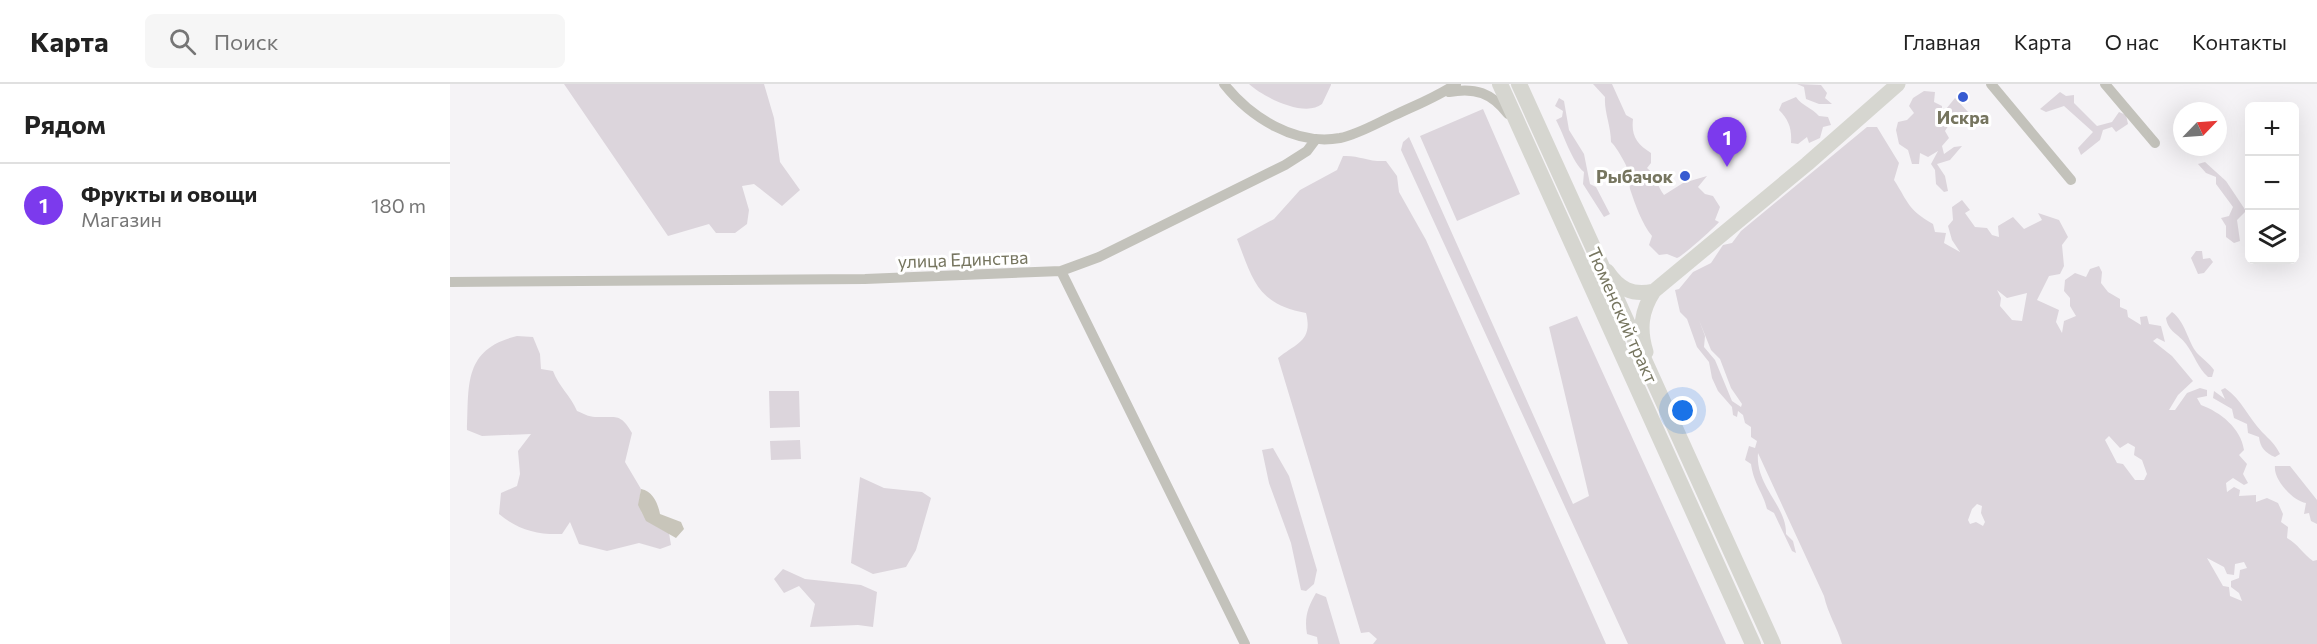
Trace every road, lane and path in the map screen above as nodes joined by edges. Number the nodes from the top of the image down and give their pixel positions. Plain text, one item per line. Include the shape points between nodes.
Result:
1 (1224, 84) edge
2 (1456, 84) edge
3 (1500, 84) edge
4 (1519, 84) edge
5 (1898, 84) edge
6 (1991, 84) edge
7 (2105, 84) edge
8 (1443, 93) junction
9 (1523, 135) junction
10 (1316, 139) junction
11 (2155, 143) dead end
12 (2071, 180) dead end
13 (1595, 252) junction
14 (1061, 271) junction
15 (450, 282) edge
16 (1654, 291) junction
17 (1663, 402) junction
18 (1245, 644) edge
19 (1753, 644) edge
20 (1773, 644) edge

1 - 10 street via 1246,107 1268,122
2 - 8 street
3 - 9 main road, Тюменский тракт
4 - 13 main road, Тюменский тракт
5 - 16 street
6 - 12 street
7 - 11 street
8 - 9 street via 1470,89 1486,94 1503,108
8 - 10 street via 1355,133
9 - 19 main road, Тюменский тракт
10 - 14 street, улица Единства via 1292,161 1100,257
13 - 16 street via 1622,288 1635,293
13 - 17 main road, Тюменский тракт
14 - 15 street, улица Единства via 865,279
14 - 18 street
16 - 17 street via 1642,317 1641,334
17 - 20 main road, Тюменский тракт

